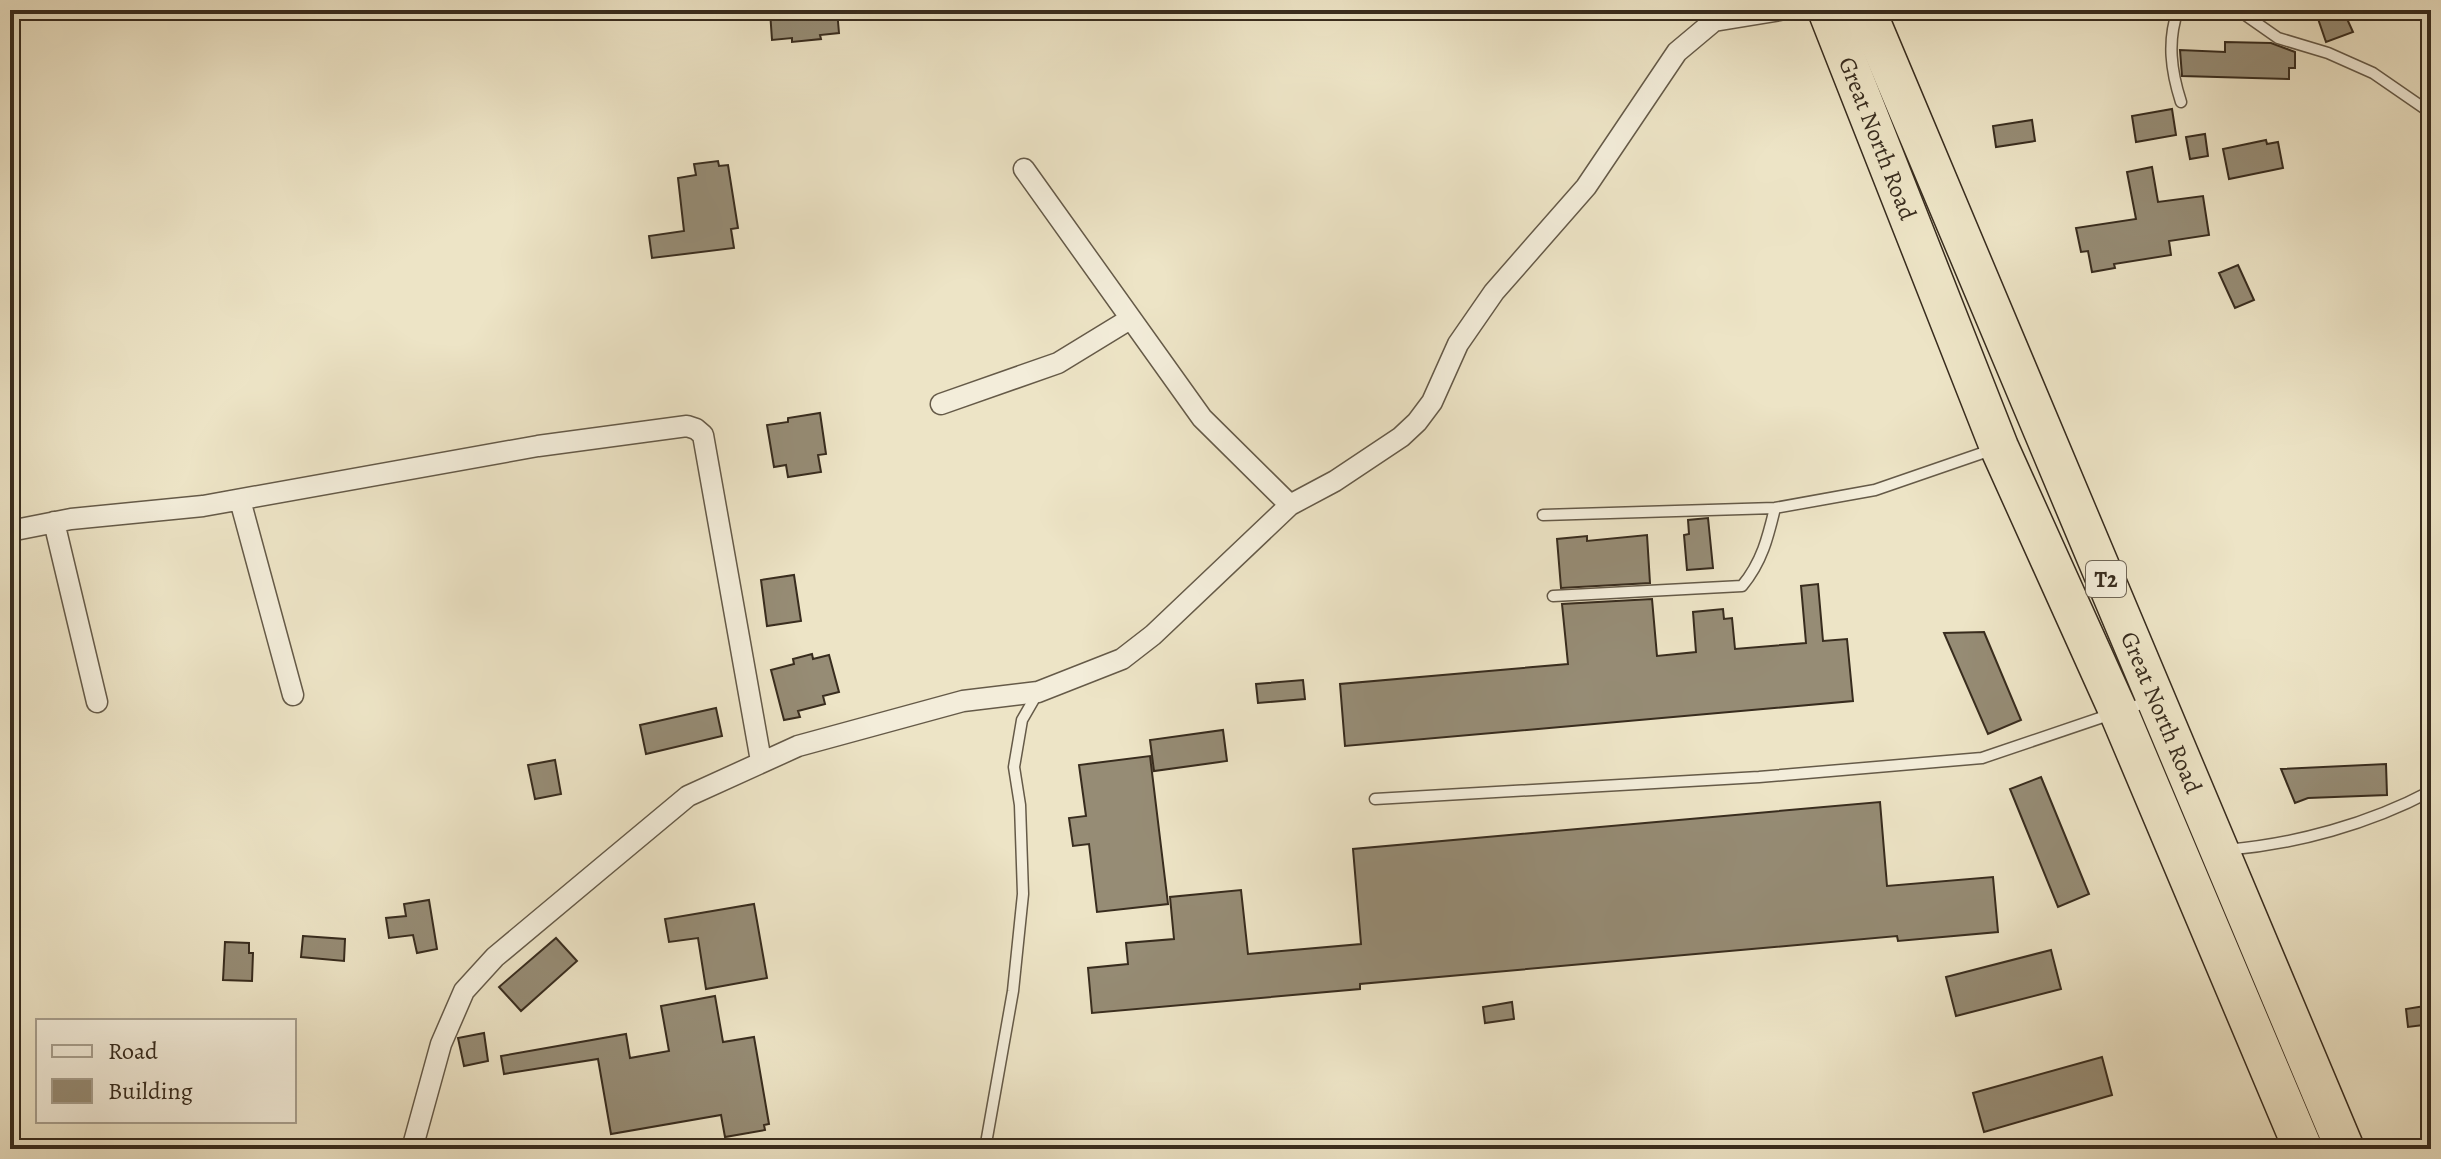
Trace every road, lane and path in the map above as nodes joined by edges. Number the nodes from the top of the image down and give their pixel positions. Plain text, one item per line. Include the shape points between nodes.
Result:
1 (1780, 10) edge
2 (1827, 10) edge
3 (1866, 10) edge
4 (2178, 10) edge
5 (2238, 10) edge
6 (2181, 102) dead end
7 (2431, 113) edge
8 (1024, 169) dead end
9 (1130, 319) junction
10 (941, 404) dead end
11 (1999, 447) junction
12 (240, 500) junction
13 (1290, 505) junction
14 (1775, 508) junction
15 (1543, 515) dead end
16 (54, 522) junction
17 (10, 531) edge
18 (1553, 596) dead end
19 (1038, 692) junction
20 (293, 695) dead end
21 (2156, 698) junction
22 (97, 702) dead end
23 (2119, 713) junction
24 (761, 761) junction
25 (2431, 791) edge
26 (1375, 799) dead end
27 (2220, 851) junction
28 (412, 1149) edge
29 (985, 1149) edge
30 (2303, 1149) edge
31 (2345, 1149) edge

1 - 13 street via 1714,21 1677,52 1586,187 1494,292 1458,344 1417,422 1335,481
2 - 11 highway, Great North Road / T2
3 - 21 highway, Great North Road / T2
4 - 6 lane via 2170,36
5 - 7 lane via 2278,38 2373,73
8 - 9 street
9 - 10 street via 1058,363
9 - 13 street via 1202,418
11 - 14 lane via 1875,490
11 - 23 highway, Great North Road / T2
12 - 16 street
12 - 20 street
12 - 24 street via 538,446 696,429 703,435
13 - 19 street via 1122,659
14 - 15 lane
14 - 18 lane via 1765,548 1742,586
16 - 17 street
16 - 22 street
19 - 24 street via 963,701
19 - 29 lane via 1022,720 1014,767 1023,894 1013,991
21 - 23 lane
21 - 27 highway, Great North Road / T2
23 - 26 lane via 1982,758
23 - 30 highway, Great North Road / T2
24 - 28 street via 688,796 495,957 464,991 441,1044
25 - 27 lane via 2403,806 2290,842
27 - 31 highway, Great North Road / T2

